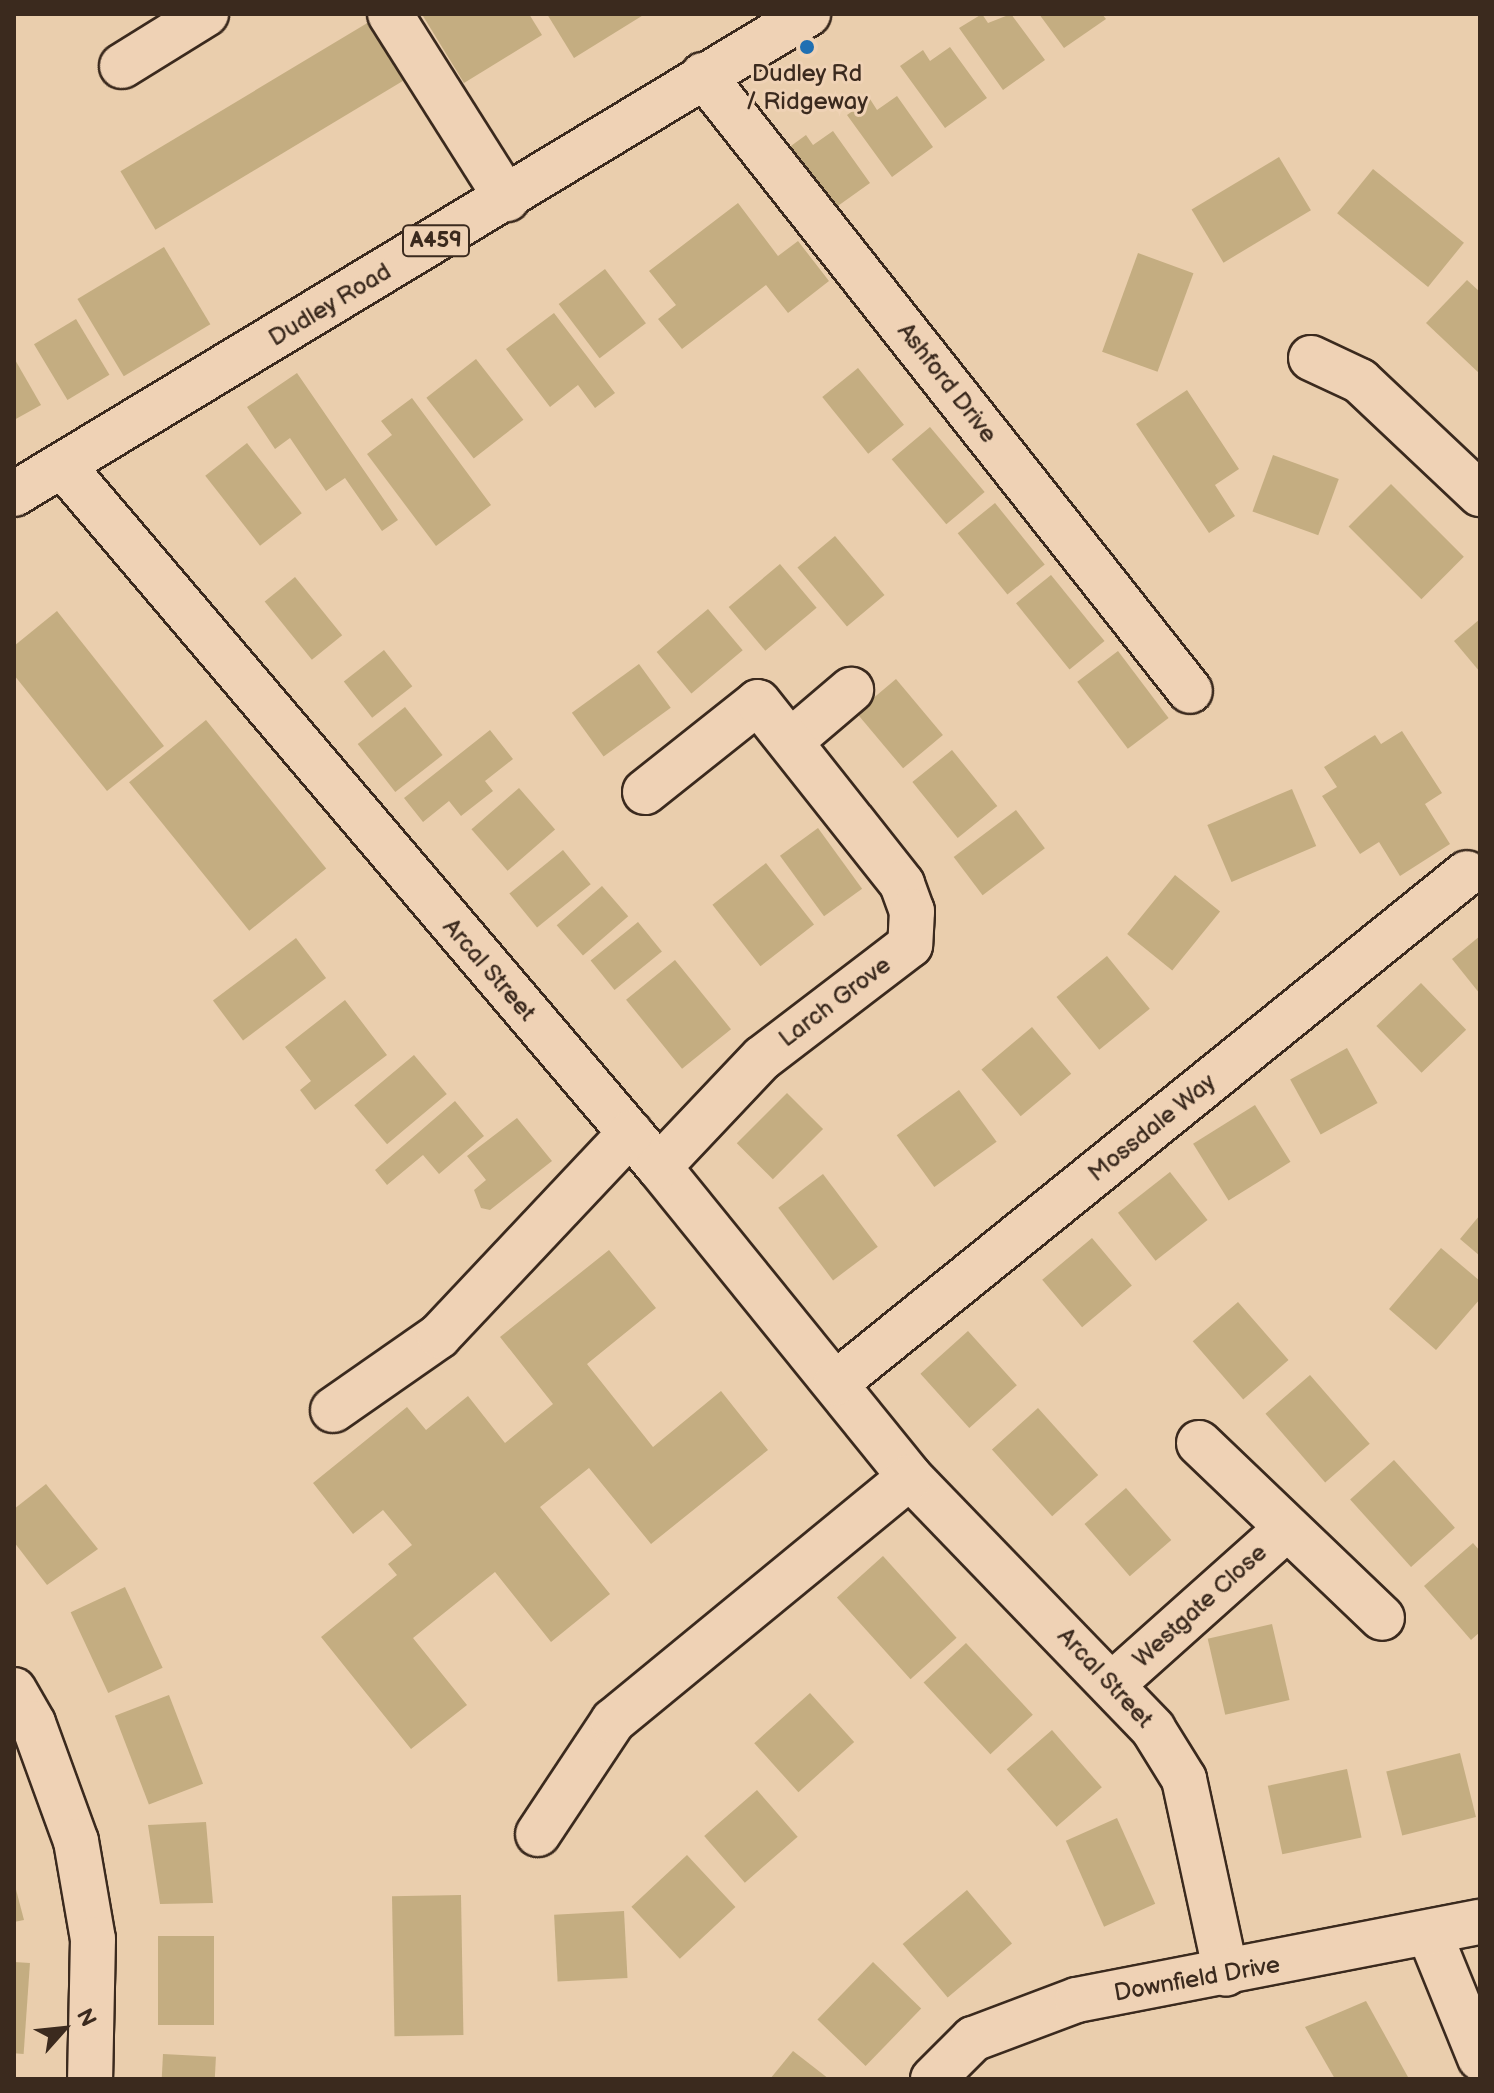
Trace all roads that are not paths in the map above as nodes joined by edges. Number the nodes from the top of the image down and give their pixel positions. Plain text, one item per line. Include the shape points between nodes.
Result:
1 (206, 14) edge
2 (390, 14) edge
3 (808, 14) edge
4 (122, 66) dead end
5 (703, 75) junction
6 (507, 199) junction
7 (1311, 358) dead end
8 (63, 466) junction
9 (14, 494) edge
10 (1480, 494) edge
11 (851, 690) dead end
12 (1190, 691) dead end
13 (791, 741) junction
14 (645, 792) dead end
15 (1467, 873) dead end
16 (630, 1133) junction
17 (659, 1167) junction
18 (836, 1383) junction
19 (333, 1410) dead end
20 (1199, 1443) dead end
21 (910, 1477) junction
22 (1285, 1530) junction
23 (1382, 1618) dead end
24 (1115, 1682) junction
25 (14, 1690) edge
26 (538, 1834) dead end
27 (1480, 1922) edge
28 (1430, 1935) junction
29 (1226, 1974) junction
30 (1480, 2058) edge
31 (90, 2079) edge
32 (933, 2079) edge

1 - 4 street
2 - 6 street
3 - 5 street, Dudley Road / A459
5 - 6 street, Dudley Road / A459
5 - 12 street, Ashford Drive
6 - 8 street, Dudley Road / A459
7 - 10 street via 1360,381
8 - 9 street, Dudley Road / A459
8 - 16 street, Arcal Street
11 - 13 street
13 - 14 street, Larch Grove via 758,702
13 - 17 street, Larch Grove via 902,884 912,911 910,945 762,1058
15 - 18 street, Mossdale Way
16 - 17 street, Arcal Street
16 - 19 street via 439,1336
17 - 18 street, Arcal Street
18 - 21 street, Arcal Street
20 - 22 street, Westgate Close
21 - 24 street, Arcal Street
21 - 26 street via 613,1721
22 - 23 street, Westgate Close
22 - 24 street, Westgate Close
24 - 29 street, Arcal Street via 1184,1779
25 - 31 street via 33,1723 76,1841 93,1939
27 - 28 street, Downfield Drive
28 - 29 street, Downfield Drive
28 - 30 street
29 - 32 street, Downfield Drive via 1077,2000 973,2039

